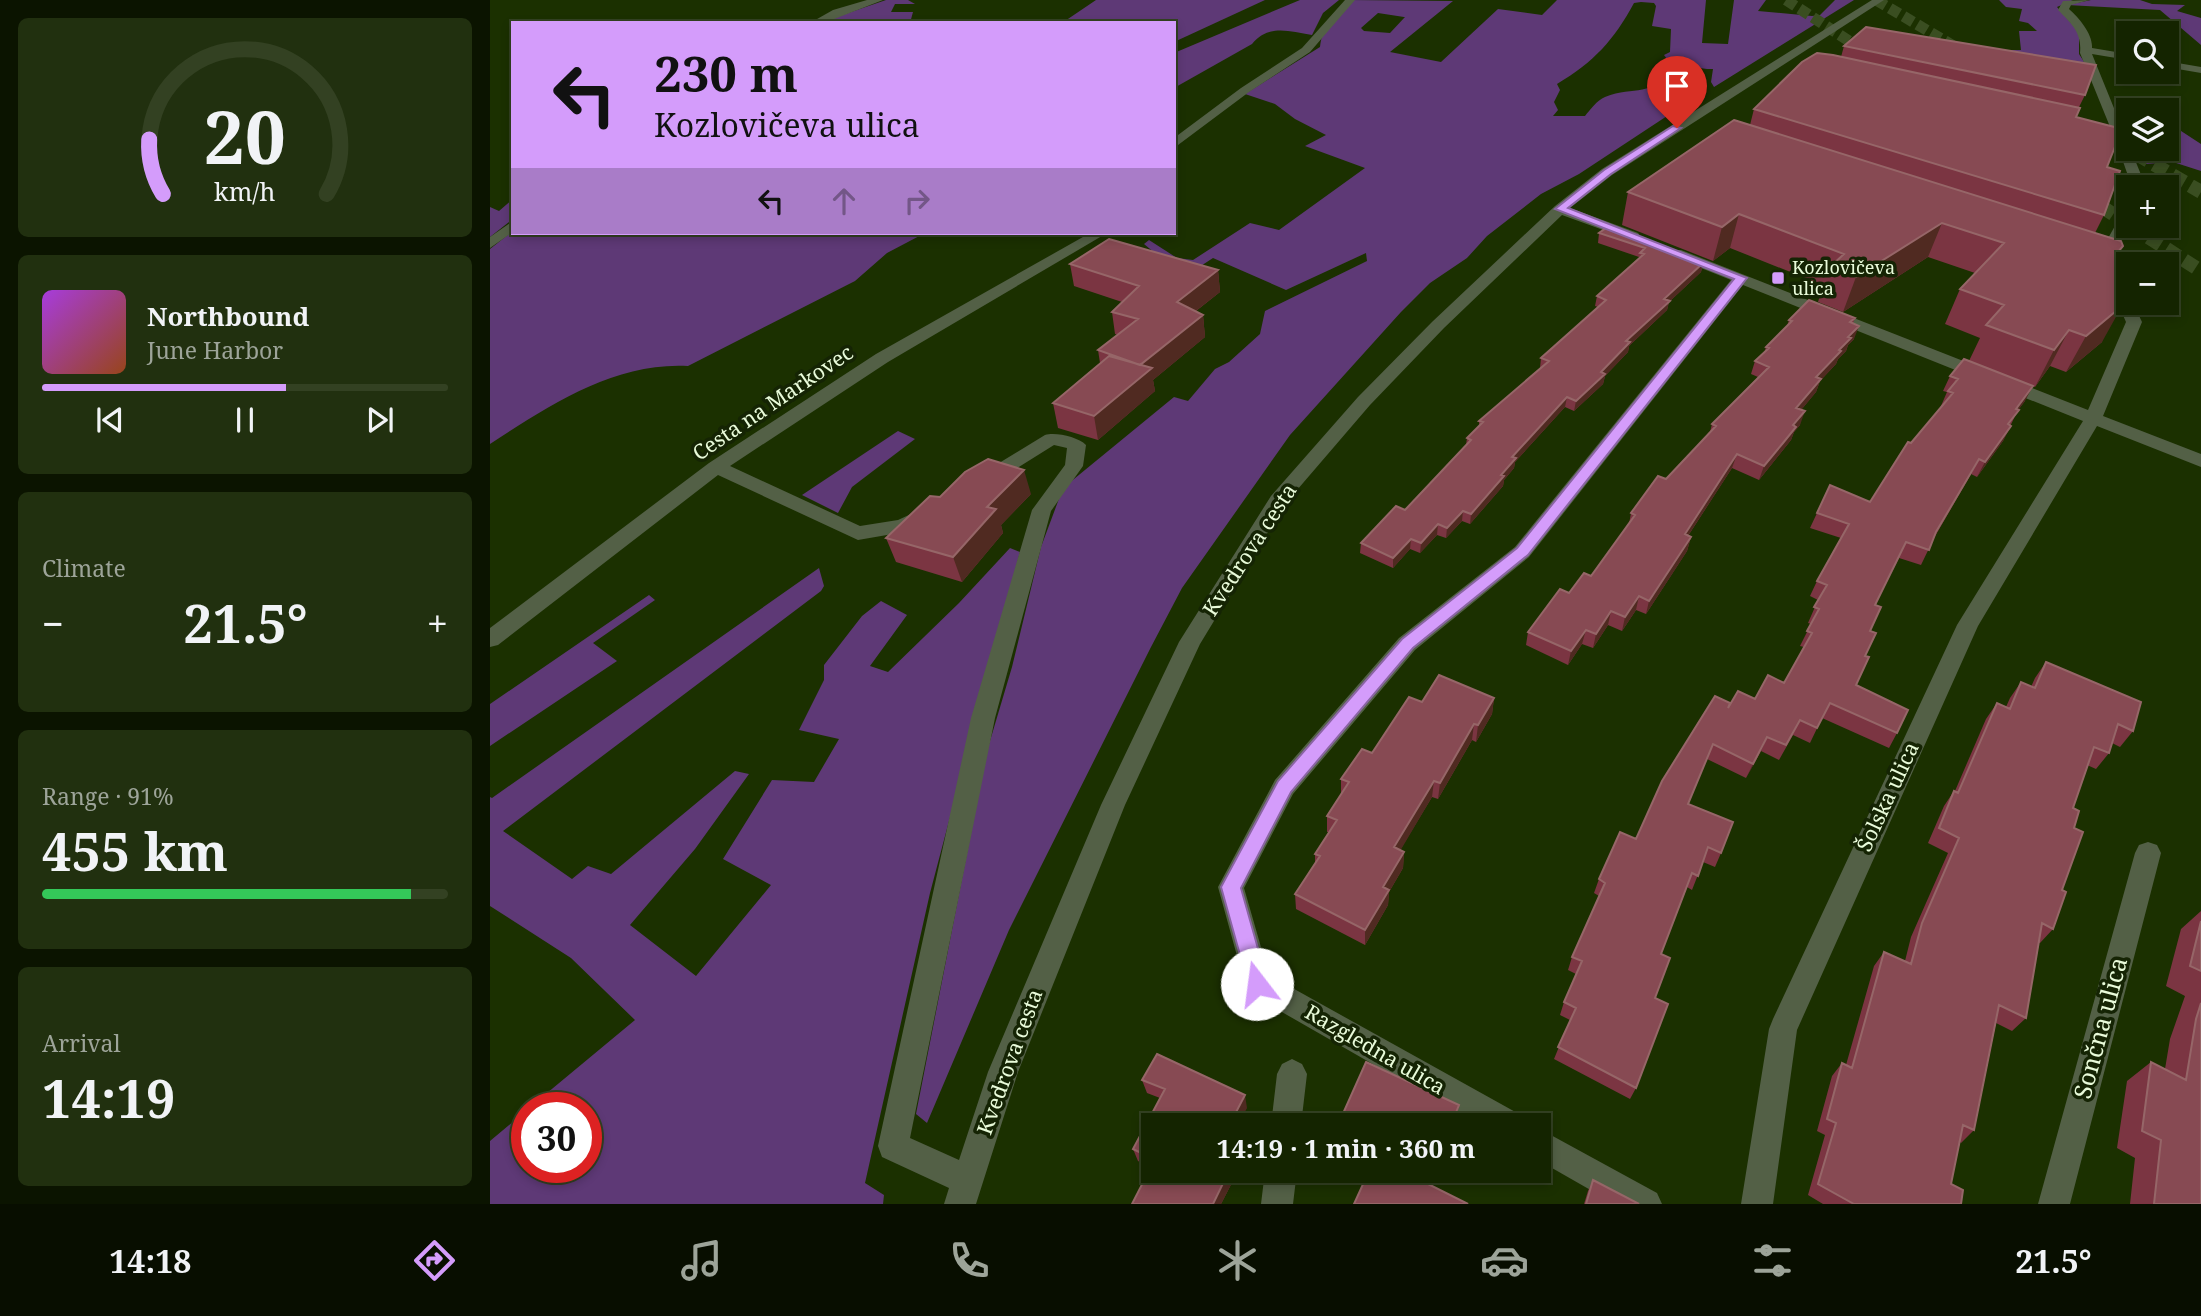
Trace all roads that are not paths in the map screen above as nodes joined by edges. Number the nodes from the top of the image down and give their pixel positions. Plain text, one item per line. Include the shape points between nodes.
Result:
1 (878, 0) edge
2 (1350, 0) edge
3 (1879, 0) edge
4 (2084, 0) edge
5 (820, 21) edge
6 (2086, 50) junction
7 (2116, 55) edge
8 (2179, 66) edge
9 (1769, 70) junction
10 (2201, 70) edge
11 (1793, 76) edge
12 (2116, 127) tunnel mouth
13 (2071, 139) edge
14 (1176, 142) edge
15 (2116, 148) tunnel mouth
16 (1560, 209) junction
17 (511, 227) edge
18 (1097, 235) edge
19 (2116, 237) edge
20 (490, 244) edge
21 (1741, 278) junction
22 (2093, 419) junction
23 (2201, 461) edge
24 (716, 467) junction
25 (958, 495) edge
26 (936, 507) edge
27 (490, 639) edge
28 (2148, 853) dead end
29 (1292, 1074) dead end
30 (1287, 1113) edge
31 (1487, 1113) edge
32 (1551, 1150) edge
33 (968, 1180) junction
34 (1280, 1183) edge
35 (960, 1204) edge
36 (1277, 1204) edge
37 (1646, 1204) edge
38 (1758, 1204) edge
39 (2054, 1204) edge

1 - 5 street
2 - 14 street via 1306,50
3 - 9 street, Kvedrova cesta
4 - 6 street via 2067,3 2063,10 2080,27
6 - 7 street
6 - 12 street
8 - 10 street
9 - 11 street
9 - 16 street, Kvedrova cesta via 1607,172
13 - 15 street
16 - 21 street
16 - 33 street, Kvedrova cesta via 1373,392 1278,500 1190,642 1103,830 1003,1072
17 - 20 street
18 - 24 street, Cesta na Markovec via 882,358
19 - 22 street, Šolska ulica via 2103,268 2134,322
21 - 22 street
21 - 31 street, Razgledna ulica via 1522,552 1407,644 1284,787 1231,887 1257,984
22 - 23 street
22 - 38 street, Šolska ulica via 1968,625 1783,1029
24 - 26 street via 858,533 903,526
24 - 27 street, Cesta na Markovec
25 - 33 street via 1051,439 1077,445 1074,466 1042,510 983,718 893,1146
28 - 39 street, Sončna ulica
29 - 30 street
32 - 37 street
33 - 35 street, Kvedrova cesta
34 - 36 street

